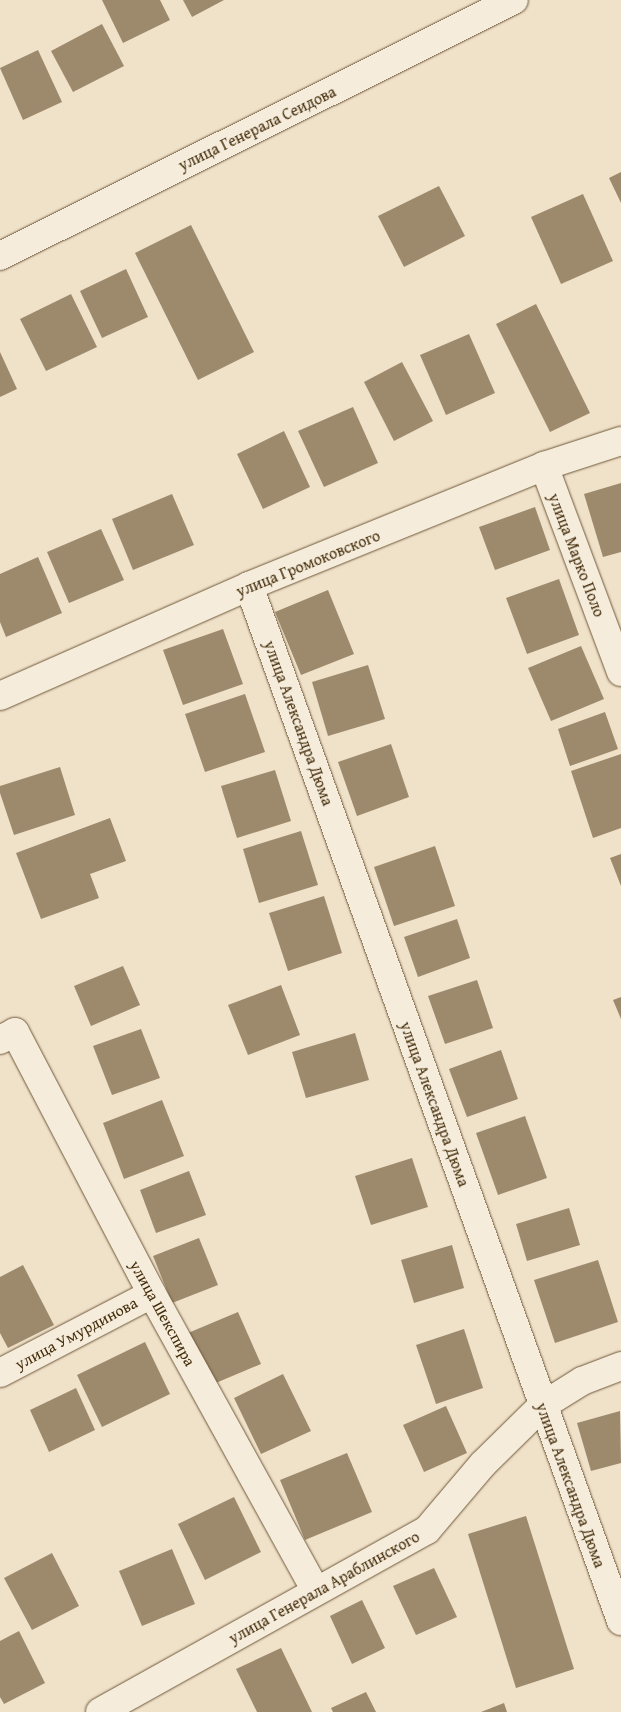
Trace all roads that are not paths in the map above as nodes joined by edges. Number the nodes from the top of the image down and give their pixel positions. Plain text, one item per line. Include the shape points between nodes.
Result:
1 (514, 0) edge
2 (0, 256) edge
3 (621, 441) edge
4 (544, 466) junction
5 (249, 586) junction
6 (621, 672) edge
7 (0, 696) edge
8 (8, 1036) edge
9 (152, 1294) junction
10 (621, 1366) edge
11 (0, 1373) edge
12 (542, 1406) junction
13 (316, 1591) junction
14 (621, 1622) edge
15 (100, 1712) edge

1 - 2 street, улица Генерала Сеидова
3 - 4 street, улица Громоковского
4 - 5 street, улица Громоковского
4 - 6 street, улица Марко Поло
5 - 7 street, улица Громоковского
5 - 12 street, улица Александра Дюма
8 - 9 street, улица Шекспира
9 - 11 street, улица Умурдинова
9 - 13 street, улица Шекспира
10 - 12 street, улица Генерала Араблинского via 582,1381
12 - 13 street, улица Генерала Араблинского via 484,1464 427,1530
12 - 14 street, улица Александра Дюма
13 - 15 street, улица Генерала Араблинского

